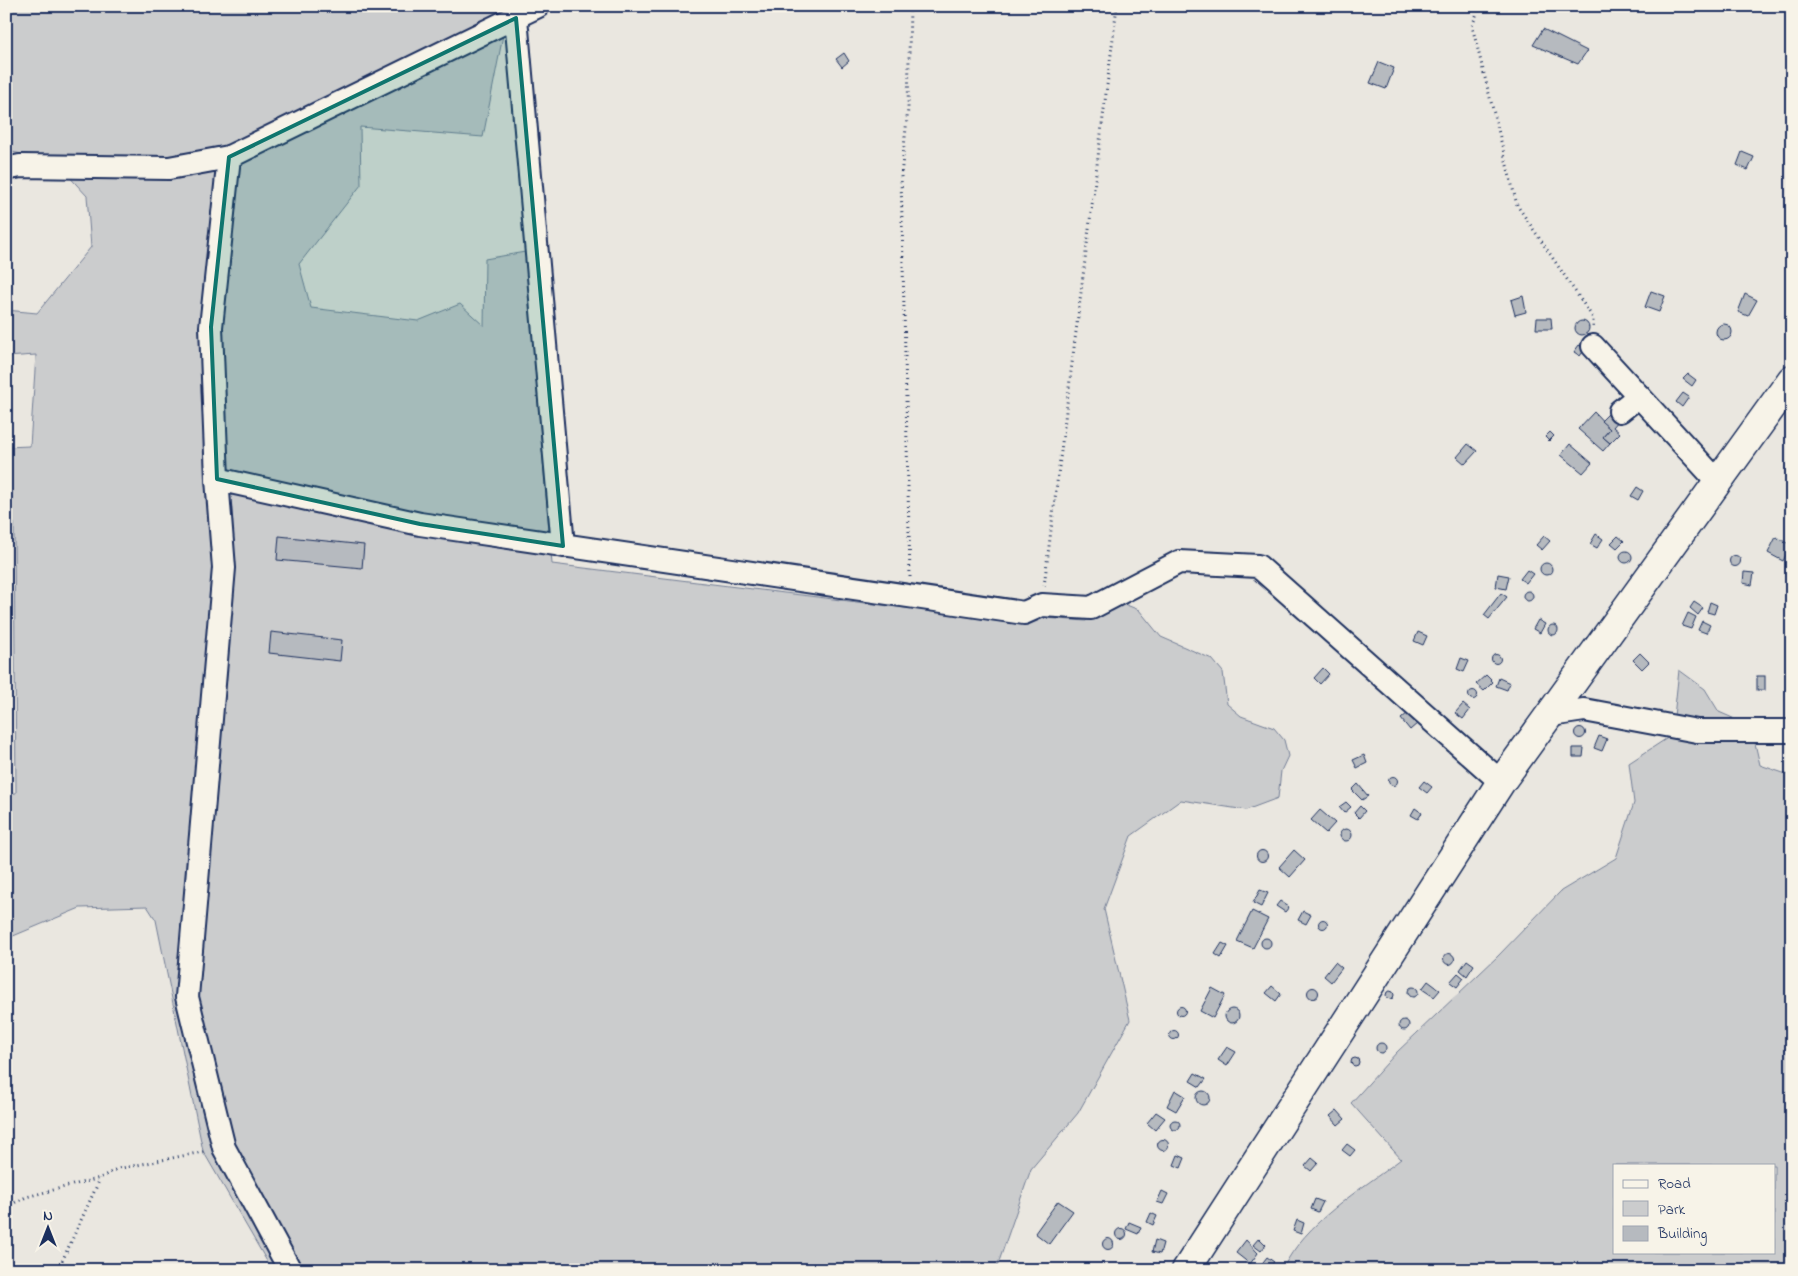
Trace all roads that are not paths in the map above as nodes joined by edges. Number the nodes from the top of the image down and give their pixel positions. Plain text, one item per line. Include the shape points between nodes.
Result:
1 (538, 6) edge
2 (516, 18) junction
3 (229, 157) junction
4 (6, 169) edge
5 (1592, 346) road end
6 (1792, 380) edge
7 (1639, 396) junction
8 (1620, 411) dead end
9 (217, 479) junction
10 (1718, 482) junction
11 (563, 546) junction
12 (1551, 714) junction
13 (1792, 731) edge
14 (1501, 782) junction
15 (290, 1270) edge
16 (1186, 1270) edge

1 - 2 street
2 - 3 street
2 - 11 street
3 - 4 street via 169,168 20,166
3 - 9 street via 212,327
5 - 7 street
6 - 10 main road
7 - 8 street
7 - 10 street
9 - 11 street via 420,524
9 - 15 street via 224,568 187,997 224,1148
10 - 12 main road
11 - 14 street via 1024,613 1042,606 1091,608 1179,562 1258,566
12 - 13 street via 1584,710 1697,731
12 - 14 main road
14 - 16 main road

